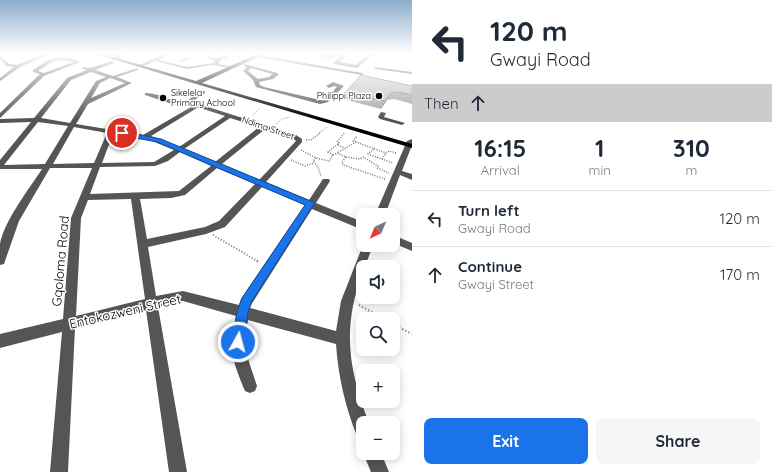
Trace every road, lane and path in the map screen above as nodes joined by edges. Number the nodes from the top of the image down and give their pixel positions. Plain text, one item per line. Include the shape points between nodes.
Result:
1 (42, 75) edge
2 (79, 75) edge
3 (106, 75) edge
4 (117, 75) edge
5 (166, 75) edge
6 (208, 75) edge
7 (217, 75) edge
8 (250, 75) edge
9 (275, 75) edge
10 (112, 77) junction
11 (256, 80) junction
12 (194, 82) junction
13 (330, 86) dead end
14 (203, 92) dead end
15 (232, 93) junction
16 (147, 94) dead end
17 (85, 103) junction
18 (267, 103) junction
19 (187, 104) junction
20 (196, 107) junction
21 (300, 113) junction
22 (383, 113) dead end
23 (230, 115) junction
24 (0, 116) edge
25 (319, 118) junction
26 (0, 120) edge
27 (35, 120) junction
28 (246, 120) junction
29 (332, 123) junction
30 (402, 123) dead end
31 (71, 125) junction
32 (267, 127) junction
33 (348, 128) junction
34 (111, 131) junction
35 (145, 137) junction
36 (299, 140) junction
37 (411, 144) edge
38 (338, 145) junction
39 (294, 147) junction
40 (345, 148) junction
41 (180, 149) junction
42 (374, 149) junction
43 (337, 153) junction
44 (386, 153) junction
45 (333, 155) junction
46 (405, 155) junction
47 (346, 157) junction
48 (284, 158) junction
49 (316, 158) junction
50 (382, 159) junction
51 (314, 163) junction
52 (97, 165) junction
53 (217, 165) junction
54 (0, 166) edge
55 (47, 166) junction
56 (397, 174) junction
57 (412, 177) edge
58 (326, 181) joint
59 (260, 183) junction
60 (135, 196) junction
61 (84, 197) junction
62 (310, 204) junction
63 (383, 208) edge
64 (356, 223) edge
65 (206, 230) junction
66 (400, 242) edge
67 (142, 244) junction
68 (412, 247) edge
69 (365, 252) edge
70 (0, 261) edge
71 (268, 267) junction
72 (348, 299) junction
73 (150, 303) junction
74 (242, 312) junction
75 (371, 312) edge
76 (69, 324) junction
77 (400, 328) edge
78 (412, 334) edge
79 (343, 339) junction
80 (0, 341) edge
81 (250, 386) dead end
82 (359, 416) edge
83 (375, 460) edge
84 (59, 472) edge
85 (178, 472) edge
86 (380, 472) edge

1 - 24 street
2 - 27 street via 69,79
3 - 10 street
4 - 10 street
5 - 12 main road
6 - 12 main road
7 - 15 main road via 213,81 216,85
8 - 11 street
9 - 11 street
10 - 17 street via 98,82
10 - 17 street via 129,84
11 - 13 street via 260,88 316,102 326,101 341,86
12 - 15 main road
14 - 19 street
15 - 18 main road
16 - 19 street, Ndima Street via 177,104
17 - 31 street
18 - 21 main road
18 - 28 path
19 - 20 street, Ndima Street
20 - 23 street, Ndima Street
20 - 35 street
21 - 25 main road
21 - 32 path
22 - 30 street via 381,117
23 - 28 street, Ndima Street
23 - 41 street
25 - 29 main road
25 - 37 main road via 356,126
26 - 27 street
27 - 31 street
27 - 54 street
28 - 32 street, Ndima Street
29 - 33 main road
29 - 36 path via 311,140
31 - 34 street
31 - 55 street
32 - 36 street, Ndima Street
32 - 53 street
33 - 37 main road
33 - 38 path via 337,142
34 - 35 street
34 - 52 street, Gqoloma Road
35 - 41 street
36 - 39 street, Ndima Street
37 - 46 street
38 - 40 path
38 - 45 path via 328,152
39 - 48 street, Ndima Street
39 - 49 path
40 - 42 path via 356,142
40 - 43 path
41 - 52 street via 155,164
41 - 53 street
42 - 44 path
42 - 50 path via 368,154
43 - 45 path
43 - 47 path
44 - 46 path via 390,150
44 - 50 path
45 - 49 path via 329,161
46 - 56 street
47 - 56 path via 363,157 378,166 377,168
47 - 56 path via 343,165
48 - 51 path via 305,166
48 - 59 street, Ndima Street
49 - 51 path
50 - 56 path
51 - 58 path via 321,178
52 - 55 street
52 - 61 street, Gqoloma Road
53 - 59 street
53 - 60 street via 182,193
54 - 55 street
55 - 70 street via 14,221
56 - 57 street
56 - 63 street
58 - 62 street
59 - 62 street
59 - 65 street, Ndima Street via 222,224
60 - 61 street
60 - 67 street
61 - 76 street, Gqoloma Road via 76,218
62 - 64 street
62 - 71 street
65 - 67 street, Ndima Street
65 - 71 path
66 - 68 street
67 - 73 street
69 - 72 street
71 - 74 street via 247,298
72 - 75 path
72 - 79 street via 343,319
73 - 74 street, Entokozweni Street via 186,296
73 - 76 street, Entokozweni Street
73 - 85 street
74 - 79 street, Entokozweni Street
74 - 81 street via 239,351
76 - 80 street, Entokozweni Street
76 - 84 street, Gqoloma Road
77 - 78 path
79 - 82 street via 348,380
83 - 86 street

